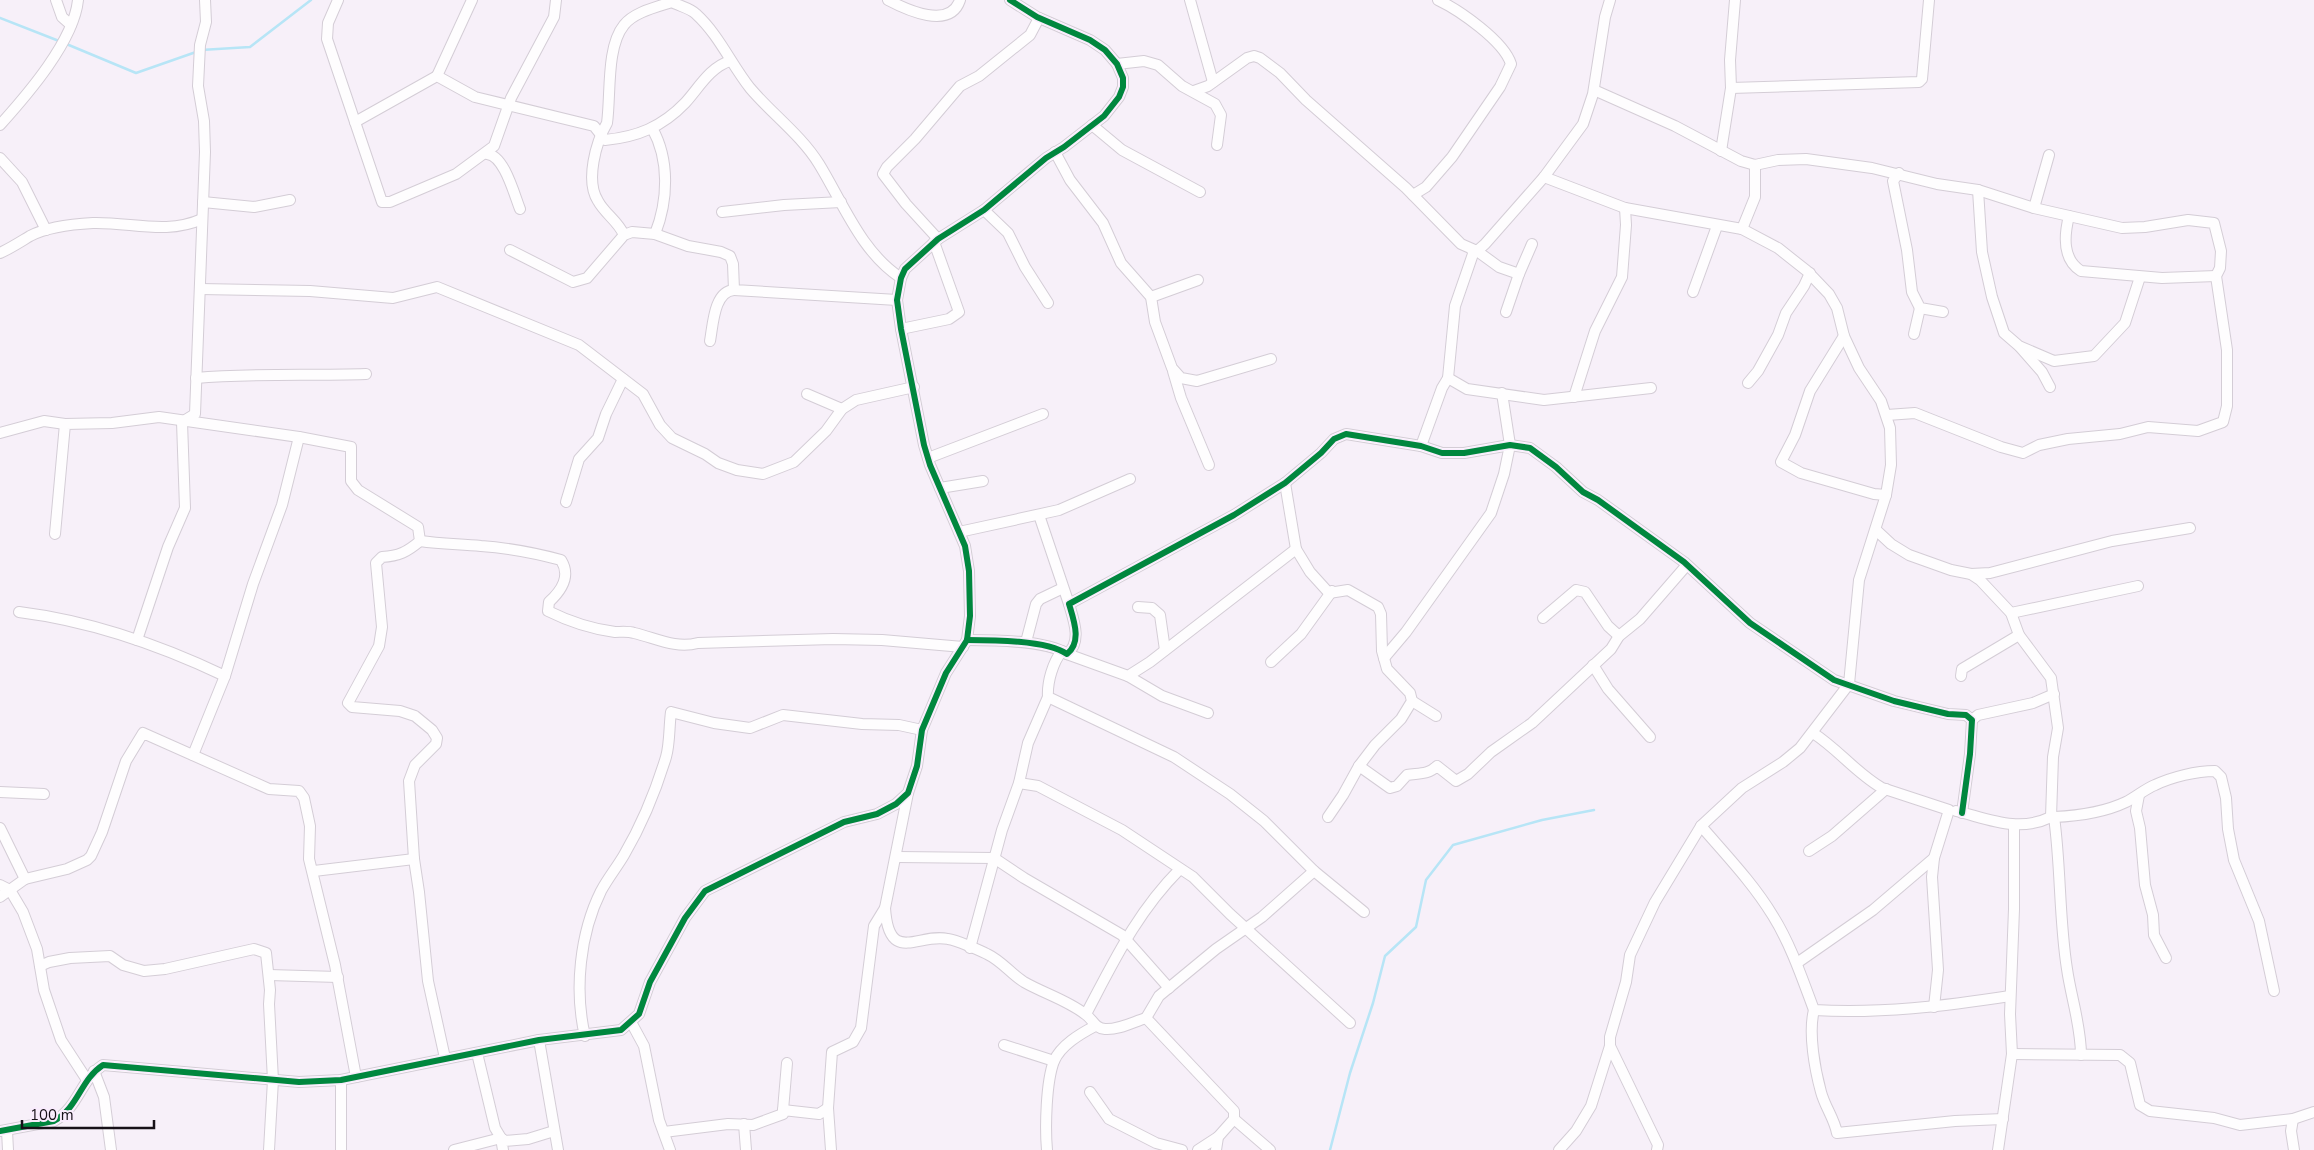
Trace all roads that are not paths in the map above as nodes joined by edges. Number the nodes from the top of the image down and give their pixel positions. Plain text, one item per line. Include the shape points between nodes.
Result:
1 (56, 0) edge
2 (78, 0) edge
3 (205, 0) edge
4 (338, 0) edge
5 (472, 0) edge
6 (556, 0) edge
7 (888, 0) edge
8 (960, 0) edge
9 (1010, 0) edge
10 (1190, 0) edge
11 (1438, 0) edge
12 (1610, 0) edge
13 (1735, 0) edge
14 (1929, 0) edge
15 (1038, 18) junction
16 (71, 25) junction
17 (730, 61) junction
18 (1117, 64) junction
19 (437, 76) junction
20 (1213, 82) junction
21 (1731, 88) junction
22 (1594, 90) junction
23 (1194, 91) junction
24 (508, 105) junction
25 (355, 122) junction
26 (0, 124) edge
27 (1092, 125) junction
28 (652, 128) junction
29 (600, 134) junction
30 (1217, 145) dead end
31 (1055, 152) junction
32 (1721, 152) junction
33 (486, 154) junction
34 (2049, 155) dead end
35 (0, 158) edge
36 (1755, 165) junction
37 (1899, 173) junction
38 (1544, 177) junction
39 (1978, 190) junction
40 (1200, 192) dead end
41 (1413, 195) junction
42 (290, 200) dead end
43 (203, 202) junction
44 (841, 202) junction
45 (1624, 208) junction
46 (2034, 208) junction
47 (520, 209) dead end
48 (984, 210) junction
49 (722, 212) dead end
50 (2069, 216) junction
51 (202, 219) junction
52 (1717, 226) junction
53 (1742, 229) junction
54 (46, 230) junction
55 (655, 234) junction
56 (624, 235) junction
57 (936, 240) junction
58 (1532, 244) dead end
59 (510, 250) dead end
60 (1473, 250) junction
61 (0, 253) edge
62 (1810, 273) junction
63 (1519, 274) junction
64 (2216, 276) junction
65 (2140, 277) junction
66 (901, 278) junction
67 (1198, 280) dead end
68 (200, 289) junction
69 (734, 290) junction
70 (1693, 292) dead end
71 (1151, 297) junction
72 (897, 300) junction
73 (1048, 303) dead end
74 (1920, 308) junction
75 (1506, 312) dead end
76 (1943, 312) dead end
77 (900, 329) junction
78 (1914, 334) dead end
79 (1844, 336) junction
80 (710, 341) dead end
81 (2019, 346) junction
82 (1271, 359) dead end
83 (1172, 368) junction
84 (366, 374) dead end
85 (196, 378) junction
86 (1448, 378) junction
87 (623, 379) junction
88 (1748, 383) dead end
89 (914, 387) junction
90 (2050, 387) dead end
91 (1651, 388) dead end
92 (807, 394) dead end
93 (1502, 394) junction
94 (1574, 397) junction
95 (842, 409) junction
96 (1043, 414) dead end
97 (1887, 415) junction
98 (182, 422) junction
99 (65, 424) junction
100 (0, 432) edge
101 (299, 437) junction
102 (1510, 445) junction
103 (1421, 446) junction
104 (928, 458) junction
105 (1210, 465) dead end
106 (1130, 479) dead end
107 (983, 481) dead end
108 (1285, 483) junction
109 (940, 488) junction
110 (1886, 495) junction
111 (566, 502) dead end
112 (1038, 516) junction
113 (2190, 528) dead end
114 (1876, 530) junction
115 (959, 532) junction
116 (55, 534) dead end
117 (420, 541) junction
118 (1296, 549) junction
119 (1686, 566) junction
120 (1971, 574) junction
121 (2138, 586) dead end
122 (1063, 588) junction
123 (1332, 591) junction
124 (1069, 604) junction
125 (1138, 607) dead end
126 (19, 612) dead end
127 (2011, 613) junction
128 (1543, 618) dead end
129 (2019, 635) junction
130 (1620, 636) junction
131 (137, 640) junction
132 (1026, 642) junction
133 (965, 644) junction
134 (1165, 650) junction
135 (1064, 652) junction
136 (1384, 658) junction
137 (1271, 662) dead end
138 (1593, 665) junction
139 (225, 676) junction
140 (1128, 676) junction
141 (1961, 676) dead end
142 (1849, 684) junction
143 (2054, 694) junction
144 (1048, 697) junction
145 (1412, 700) junction
146 (1208, 713) dead end
147 (1436, 716) dead end
148 (1972, 720) junction
149 (922, 730) junction
150 (1813, 733) junction
151 (1650, 737) dead end
152 (193, 756) junction
153 (1359, 766) junction
154 (1019, 783) junction
155 (1886, 789) junction
156 (0, 792) edge
157 (908, 793) junction
158 (44, 794) dead end
159 (2138, 795) junction
160 (1949, 810) junction
161 (1962, 813) junction
162 (1328, 817) dead end
163 (2053, 817) junction
164 (1701, 826) junction
165 (2014, 826) junction
166 (0, 828) edge
167 (1809, 851) dead end
168 (897, 856) junction
169 (994, 858) junction
170 (1934, 858) junction
171 (414, 859) junction
172 (1180, 869) junction
173 (314, 871) junction
174 (1314, 871) junction
175 (25, 879) junction
176 (0, 885) edge
177 (10, 890) junction
178 (0, 897) edge
179 (885, 908) junction
180 (1364, 912) dead end
181 (1246, 928) junction
182 (1125, 938) junction
183 (970, 948) junction
184 (2166, 958) dead end
185 (1797, 963) junction
186 (40, 966) junction
187 (268, 975) junction
188 (338, 977) junction
189 (1169, 988) junction
190 (2274, 991) dead end
191 (2010, 996) junction
192 (1934, 1007) junction
193 (1814, 1010) junction
194 (1086, 1014) junction
195 (1146, 1018) junction
196 (631, 1022) junction
197 (1350, 1022) dead end
198 (1095, 1026) junction
199 (585, 1036) junction
200 (539, 1040) junction
201 (1004, 1046) dead end
202 (1610, 1046) junction
203 (477, 1053) junction
204 (2012, 1054) junction
205 (2081, 1055) junction
206 (446, 1058) junction
207 (1054, 1061) junction
208 (787, 1063) dead end
209 (94, 1071) junction
210 (356, 1077) junction
211 (87, 1080) junction
212 (273, 1080) junction
213 (341, 1080) junction
214 (1090, 1092) dead end
215 (828, 1108) junction
216 (783, 1110) junction
217 (2314, 1112) edge
218 (1234, 1119) junction
219 (2003, 1119) junction
220 (2293, 1120) junction
221 (744, 1124) junction
222 (3, 1131) edge
223 (554, 1131) junction
224 (664, 1132) junction
225 (1218, 1137) junction
226 (501, 1138) junction
227 (8, 1150) edge
228 (111, 1150) edge
229 (269, 1150) edge
230 (340, 1150) edge
231 (454, 1150) edge
232 (503, 1150) edge
233 (558, 1150) edge
234 (670, 1150) edge
235 (746, 1150) edge
236 (832, 1150) edge
237 (1046, 1150) edge
238 (1182, 1150) edge
239 (1198, 1150) edge
240 (1216, 1150) edge
241 (1270, 1150) edge
242 (1559, 1150) edge
243 (1657, 1150) edge
244 (1998, 1150) edge
245 (2294, 1150) edge

1 - 16 street via 62,17
2 - 16 street via 77,13
3 - 43 street via 206,22 200,49 198,86 204,121
4 - 25 street via 328,22 327,39
5 - 19 street
6 - 24 street via 554,17
7 - 8 street via 919,13 944,16 955,10
9 - 15 street
10 - 20 street
11 - 41 street via 1486,34 1505,51 1511,64 1500,87 1452,157 1426,187
12 - 22 street
13 - 21 street
14 - 21 street via 1919,82
15 - 18 street via 1090,40
15 - 57 street via 1030,35 980,76 960,86 883,174
16 - 26 street via 32,89
17 - 28 street via 723,63 698,85 684,104
17 - 29 street via 719,41 694,12 672,2 647,10 624,24 615,44 607,123
17 - 44 street via 756,94 798,136 818,162
18 - 23 street via 1144,61 1158,66 1182,86
18 - 27 street via 1123,78 1119,97
19 - 24 street via 475,97
19 - 25 street
20 - 23 street
20 - 41 street via 1248,58 1260,58
21 - 32 street
22 - 32 street via 1674,126
22 - 38 street via 1583,124
23 - 30 street via 1215,104 1221,115
24 - 29 street via 594,126
24 - 33 street via 501,131
25 - 33 street via 382,202 390,202 456,174
27 - 31 street
27 - 40 street via 1122,150
28 - 29 street via 636,136 605,140
28 - 55 street via 660,141 664,177 664,205
29 - 56 street via 593,158 594,191 596,199
31 - 48 street
31 - 71 street via 1070,180 1104,223 1120,262
32 - 36 street
33 - 47 street via 493,154 499,160
34 - 46 street
35 - 54 street via 22,182
36 - 37 street via 1806,159
36 - 53 street via 1755,197
37 - 39 street via 1936,184
37 - 74 street via 1893,181 1912,292
38 - 45 street
38 - 60 street
39 - 46 street
39 - 81 street via 1982,252 1992,297 2004,333
41 - 60 street via 1461,244
42 - 43 street via 254,207
43 - 51 street
44 - 49 street
44 - 66 street via 871,251
45 - 52 street via 1654,211
45 - 94 street via 1622,277 1595,331
46 - 50 street
48 - 57 street
48 - 73 street via 1008,233
50 - 64 street via 2127,228 2188,220 2211,222 2216,226 2221,251
50 - 65 street via 2067,252 2076,268
51 - 54 street via 159,228 91,223
51 - 68 street
52 - 53 street
52 - 70 street
53 - 62 street via 1778,248
54 - 61 street
55 - 56 street via 632,232
55 - 69 street via 730,256
56 - 59 street via 594,272 582,281 566,279
57 - 66 street via 905,269
57 - 77 street via 959,312 949,319
58 - 63 street
60 - 63 street via 1499,267
60 - 86 street via 1455,306
62 - 79 street via 1837,308
62 - 88 street via 1758,371
63 - 75 street
64 - 65 street
64 - 97 street via 2227,350 2227,406 2223,422 2198,431 2148,427 2120,434 2068,439 2039,445 2023,453 1915,414
65 - 81 street via 2125,323 2094,356 2054,361
66 - 72 street
67 - 71 street
68 - 85 street
68 - 87 street via 310,291 392,298 437,287 579,345
69 - 72 street
69 - 80 street via 727,290 721,296
71 - 83 street via 1155,322
72 - 77 street
74 - 76 street
74 - 78 street
77 - 89 street
79 - 97 street
79 - 110 street via 1810,391 1781,462 1801,473
81 - 90 street via 2042,372
82 - 83 street via 1197,381 1181,378
83 - 105 street via 1181,398
84 - 85 street via 246,374
85 - 98 street via 195,414
86 - 93 street via 1466,389
86 - 103 street
87 - 95 street via 643,394 660,425 672,438 718,463 763,474 794,462
87 - 111 street via 598,438 579,459
89 - 95 street via 856,400
89 - 104 street
91 - 94 street
92 - 95 street
93 - 94 street via 1544,400
93 - 102 street
96 - 104 street
97 - 110 street via 1892,446
98 - 99 street via 159,417
98 - 101 street
98 - 131 street via 185,508 168,547
99 - 100 street via 44,421
99 - 116 street
101 - 117 street via 351,446 351,481 358,490 418,527
101 - 139 street via 282,506 253,584
102 - 103 street via 1464,453 1442,453
102 - 119 street via 1530,448 1543,456 1583,492
102 - 136 street via 1491,513
103 - 108 street via 1346,434 1334,439
104 - 109 street
106 - 112 street
107 - 109 street
108 - 118 street
108 - 124 street via 1206,531
109 - 115 street
110 - 114 street
112 - 115 street
112 - 122 street
113 - 120 street via 2112,541 1990,573
114 - 120 street via 1909,555
114 - 142 street via 1859,580
115 - 133 street via 969,571 970,616
117 - 133 street via 525,551 561,560 566,568 566,579 549,602 548,611 598,629 635,632 642,637 673,644 833,639
117 - 171 street via 398,556 382,557 376,564 382,627 379,646 348,703 352,707 408,713 420,718 435,733 436,744 415,765 409,781
118 - 123 street via 1325,590
118 - 134 street
119 - 130 street via 1640,619
119 - 142 street via 1758,629 1834,680
120 - 127 street
121 - 127 street
122 - 124 street
122 - 132 street via 1036,604
123 - 136 street via 1348,590 1378,607
123 - 137 street via 1300,634
124 - 135 street via 1076,634 1073,649
125 - 134 street via 1152,608 1160,615
126 - 131 street via 92,625
127 - 129 street
128 - 130 street via 1576,590 1585,592 1608,626
129 - 141 street via 1974,660 1962,669
129 - 143 street via 2051,678
130 - 138 street
131 - 139 street
132 - 133 street
132 - 135 street
133 - 149 street via 946,674
134 - 140 street
135 - 140 street
135 - 144 street via 1054,667
136 - 145 street via 1387,668 1410,693
138 - 151 street via 1608,689
138 - 153 street via 1532,724 1456,781 1437,766 1432,772 1406,775 1397,786 1390,788
139 - 152 street
140 - 146 street via 1162,696
142 - 148 street via 1894,701 1966,715
142 - 150 street
143 - 148 street via 2033,703 1978,715
143 - 163 street via 2058,728 2053,757
144 - 154 street via 1028,743
144 - 174 street via 1174,757 1264,821
145 - 147 street
145 - 153 street via 1401,720
148 - 161 street
149 - 157 street via 917,766
149 - 199 street via 899,725 783,715 750,728 671,712 666,756 647,807 625,854 601,891 587,930 580,979
150 - 155 street via 1872,782
150 - 164 street via 1788,758 1742,788
152 - 173 street via 269,789 299,791 304,798 310,826 309,859
152 - 175 street via 143,732 126,761 105,824 87,860 67,869
153 - 162 street
154 - 169 street
154 - 172 street via 1038,786 1122,830
155 - 160 street
155 - 167 street via 1832,836
156 - 158 street
157 - 168 street
157 - 196 street via 877,814 844,822 705,891 685,918 650,982 639,1014
159 - 163 street via 2104,809
159 - 184 street via 2136,811 2154,935
159 - 190 street via 2157,784 2190,774 2215,771 2221,777 2234,860 2259,921
160 - 161 street
160 - 170 street
161 - 165 street
163 - 165 street
163 - 205 street via 2066,967
164 - 185 street via 1773,915
164 - 202 street via 1655,902 1630,955
165 - 191 street
166 - 175 street
168 - 169 street
168 - 179 street
169 - 182 street
169 - 183 street
170 - 185 street via 1873,910
170 - 192 street via 1932,877 1938,970
171 - 173 street
171 - 206 street via 428,981
172 - 181 street via 1193,877
172 - 182 street via 1162,887
173 - 188 street
174 - 180 street
174 - 181 street
175 - 177 street
176 - 177 street
177 - 178 street
177 - 186 street via 23,912
179 - 183 street via 888,930 895,938 911,944 949,938
179 - 215 street via 874,926 858,1037 832,1052
181 - 189 street via 1216,948
181 - 197 street
182 - 189 street
182 - 194 street
183 - 194 street via 987,954 1023,981
185 - 193 street
186 - 187 street via 57,960 110,956 123,965 144,971 254,949 266,953
186 - 211 street via 44,990 61,1040
187 - 188 street
187 - 212 street
188 - 210 street
189 - 195 street via 1159,996
191 - 192 street
191 - 204 street
192 - 193 street via 1835,1012
193 - 219 street via 1811,1024 1821,1093 1837,1133 1955,1120
194 - 198 street
195 - 198 street via 1119,1027 1105,1029
195 - 218 street via 1228,1103 1234,1111
196 - 199 street via 621,1030
196 - 224 street via 644,1046
198 - 207 street via 1066,1046
199 - 200 street
200 - 203 street
200 - 223 street
201 - 207 street
202 - 242 street via 1591,1106 1576,1131
202 - 243 street via 1658,1146
203 - 206 street
203 - 226 street via 495,1128
204 - 205 street
204 - 219 street
205 - 220 street via 2120,1055 2130,1063 2140,1105 2150,1111 2214,1118 2240,1125
206 - 210 street
207 - 237 street via 1045,1129
208 - 216 street
209 - 211 street
209 - 212 street via 103,1065
209 - 228 street via 104,1097
210 - 213 street
211 - 222 street via 70,1110 62,1117
212 - 213 street
212 - 229 street
213 - 230 street
214 - 238 street via 1109,1119 1156,1142
215 - 216 street via 819,1114
215 - 236 street
216 - 221 street via 783,1114 753,1125
217 - 220 street
218 - 225 street
218 - 241 street
219 - 244 street
220 - 245 street
221 - 224 street
221 - 235 street
222 - 227 street
223 - 226 street via 528,1139 505,1141
223 - 233 street
224 - 234 street
225 - 239 street
225 - 240 street
226 - 231 street
226 - 232 street

